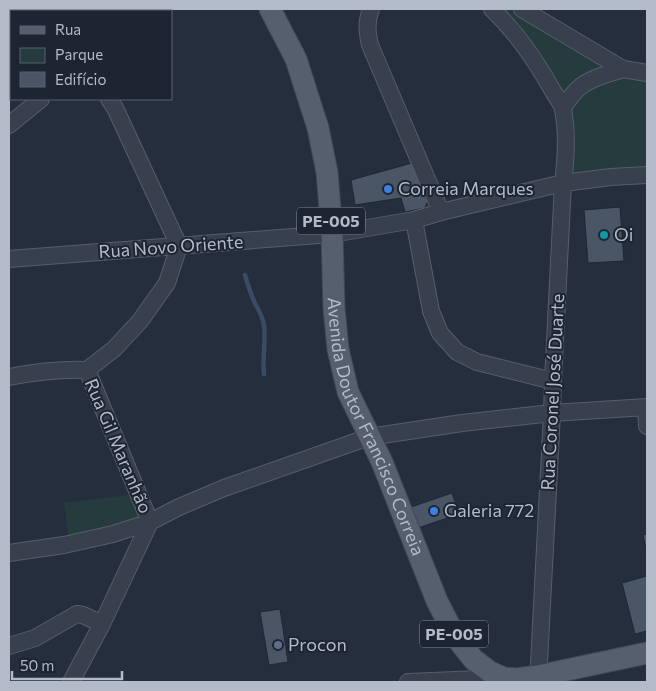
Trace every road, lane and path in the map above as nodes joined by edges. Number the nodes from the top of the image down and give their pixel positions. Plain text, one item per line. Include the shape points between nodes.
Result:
1 (270, 9) edge
2 (371, 9) edge
3 (492, 9) edge
4 (523, 10) edge
5 (509, 26) junction
6 (623, 69) junction
7 (647, 73) edge
8 (40, 100) edge
9 (110, 100) edge
10 (563, 108) junction
11 (9, 125) edge
12 (647, 175) edge
13 (563, 184) junction
14 (441, 212) junction
15 (414, 220) junction
16 (332, 234) junction
17 (179, 246) junction
18 (9, 259) edge
19 (87, 370) junction
20 (9, 377) edge
21 (553, 381) junction
22 (647, 407) edge
23 (552, 413) junction
24 (647, 426) edge
25 (369, 437) junction
26 (150, 522) junction
27 (9, 553) edge
28 (102, 624) junction
29 (9, 646) edge
30 (647, 652) edge
31 (504, 678) junction
32 (538, 679) edge
33 (71, 682) edge
34 (408, 682) edge
35 (418, 682) edge

1 - 16 main road, Avenida Doutor Francisco Correia / PE-005 via 296,59 318,128 327,172
2 - 14 street via 366,31 370,45
3 - 5 street
4 - 5 street
4 - 6 street
5 - 10 street via 538,65
6 - 7 street
6 - 10 street via 581,86
8 - 11 street
9 - 17 street
10 - 13 street, Rua Coronel José Duarte via 566,162
12 - 13 street, Rua Novo Oriente
13 - 14 street, Rua Novo Oriente
13 - 21 street, Rua Coronel José Duarte
14 - 15 street, Rua Novo Oriente
15 - 16 street, Rua Novo Oriente
15 - 21 street via 431,311 440,333 457,352 477,362
16 - 17 street, Rua Novo Oriente
16 - 25 main road, Avenida Doutor Francisco Correia / PE-005 via 338,349 348,392
17 - 18 street, Rua Novo Oriente
17 - 19 street via 167,283 140,321 114,349
19 - 20 street via 65,369
19 - 26 street, Rua Gil Maranhão
21 - 23 street, Rua Coronel José Duarte
22 - 23 street
22 - 24 street
23 - 25 street
23 - 32 street, Rua Coronel José Duarte
25 - 26 street via 224,488
25 - 31 main road, Avenida Doutor Francisco Correia / PE-005 via 437,601 455,636 473,659
26 - 27 street via 64,545
26 - 28 street, Rua Gil Maranhão
28 - 29 street via 77,614 34,638
28 - 33 street, Rua Gil Maranhão
30 - 32 main road
31 - 32 main road
31 - 35 street
34 - 35 street

